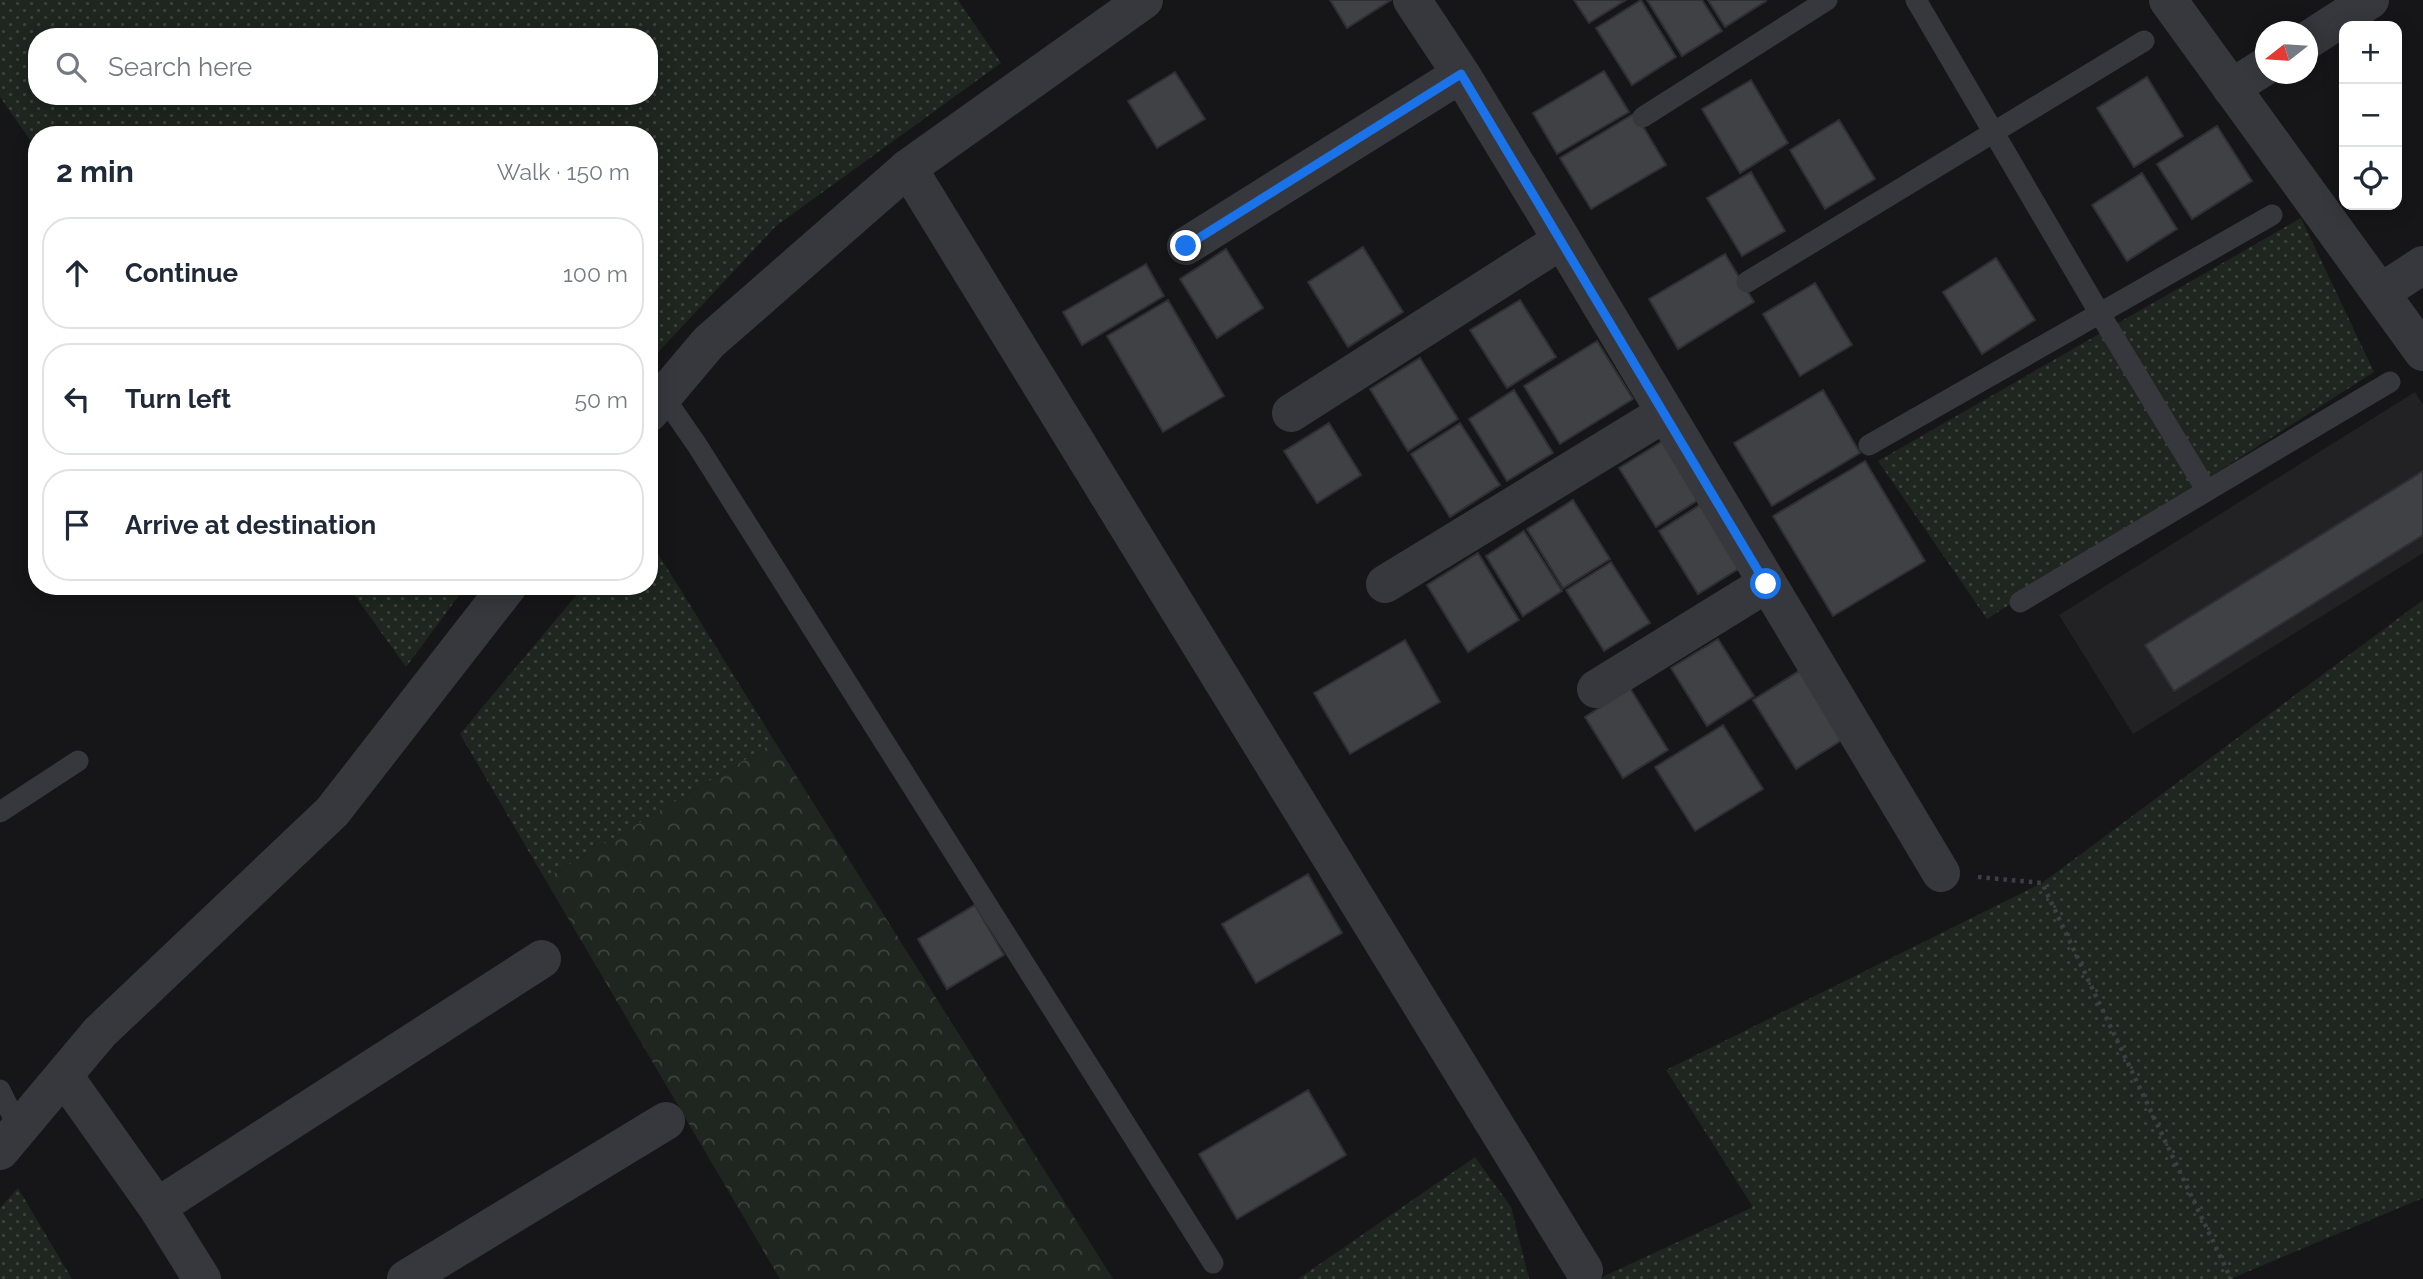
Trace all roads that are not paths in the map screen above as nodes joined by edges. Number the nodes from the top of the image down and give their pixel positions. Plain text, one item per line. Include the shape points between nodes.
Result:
1 (1144, 0) edge
2 (1412, 0) edge
3 (1827, 0) edge
4 (1916, 0) edge
5 (2168, 0) edge
6 (2370, 0) edge
7 (2318, 34) edge
8 (2144, 41) dead end
9 (2255, 73) edge
10 (1461, 74) junction
11 (2231, 88) junction
12 (1643, 117) dead end
13 (1993, 132) junction
14 (908, 168) junction
15 (2273, 215) dead end
16 (1562, 240) junction
17 (1186, 246) dead end
18 (2423, 265) edge
19 (1746, 282) dead end
20 (2380, 293) junction
21 (2099, 314) junction
22 (2423, 352) edge
23 (2390, 382) dead end
24 (658, 402) edge
25 (658, 406) edge
26 (1291, 413) dead end
27 (1665, 413) junction
28 (1868, 445) dead end
29 (2207, 491) junction
30 (1385, 584) dead end
31 (1766, 584) junction
32 (501, 595) edge
33 (2020, 602) dead end
34 (1596, 689) dead end
35 (78, 761) dead end
36 (0, 812) edge
37 (1941, 873) road end
38 (542, 958) dead end
39 (64, 1076) junction
40 (0, 1090) edge
41 (666, 1121) dead end
42 (10, 1140) edge
43 (158, 1207) junction
44 (1213, 1263) dead end
45 (1584, 1270) dead end
46 (202, 1279) edge
47 (406, 1279) edge

1 - 14 street
2 - 10 street
3 - 12 lane
4 - 13 lane
5 - 11 street
6 - 7 street
8 - 13 lane
9 - 11 street
10 - 16 street
10 - 17 street
11 - 20 street
13 - 19 lane
13 - 21 lane
14 - 24 street via 709,342
14 - 45 street
15 - 21 lane
16 - 26 street
16 - 27 street
18 - 20 street
20 - 22 street
21 - 28 lane
21 - 29 lane
23 - 29 lane
25 - 44 lane via 712,469
27 - 30 street
27 - 31 street
29 - 33 lane
31 - 34 street
31 - 37 street
32 - 39 street via 332,812 100,1032
35 - 36 lane
38 - 43 street
39 - 42 street
39 - 43 street
40 - 42 lane
41 - 47 street
43 - 46 street

